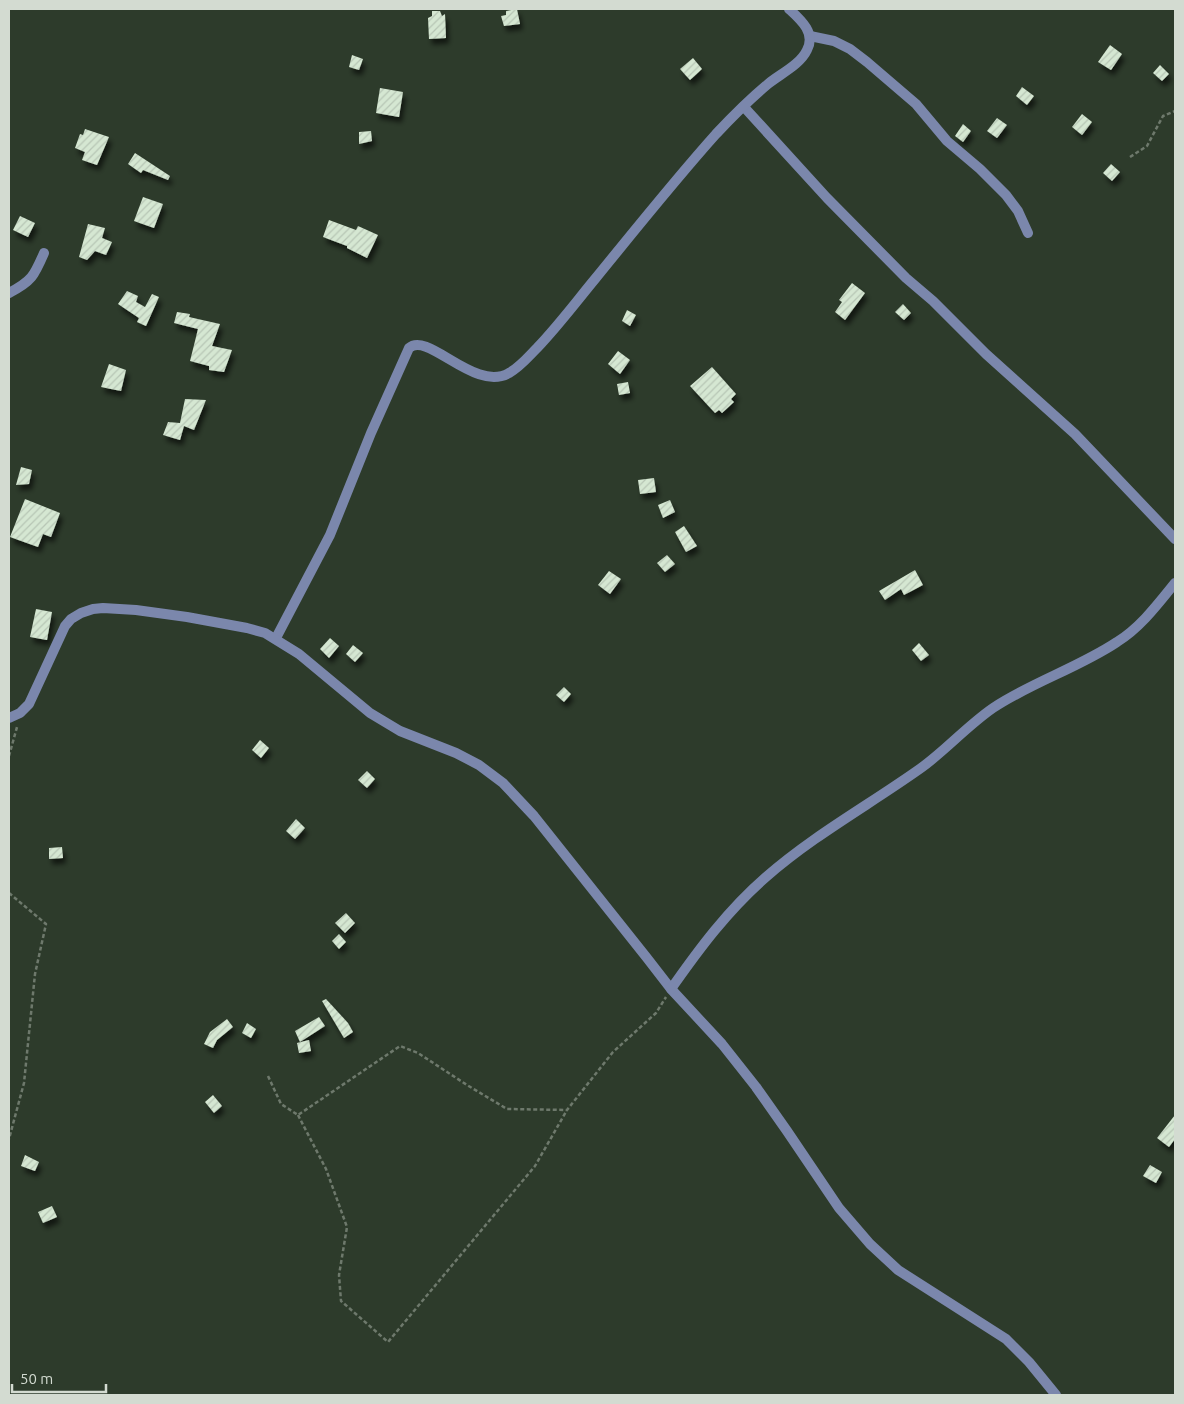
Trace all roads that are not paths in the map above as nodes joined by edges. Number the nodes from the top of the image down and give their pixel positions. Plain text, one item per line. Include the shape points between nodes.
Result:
1 (789, 9) edge
2 (810, 36) junction
3 (744, 107) junction
4 (1028, 232) dead end
5 (44, 253) dead end
6 (9, 293) edge
7 (1175, 539) edge
8 (1175, 583) edge
9 (276, 638) junction
10 (9, 718) edge
11 (671, 989) junction
12 (1056, 1395) edge

1 - 2 street
2 - 3 street via 802,57
2 - 4 street via 834,41 850,49 916,104 947,141 1006,195
3 - 7 street via 898,270 1075,434
3 - 9 street via 670,186 551,334 513,370 498,377 487,377 427,347 412,345 409,348 330,535
5 - 6 street via 28,283
8 - 11 street via 1146,618 1118,642 993,708 923,767 814,840 766,877 723,920
9 - 10 street via 247,628 187,617 136,610 93,609 75,615 67,623 26,708
9 - 11 street via 370,713 479,765 504,783 534,816
11 - 12 street via 722,1044 826,1190 870,1244 898,1270 1006,1339

